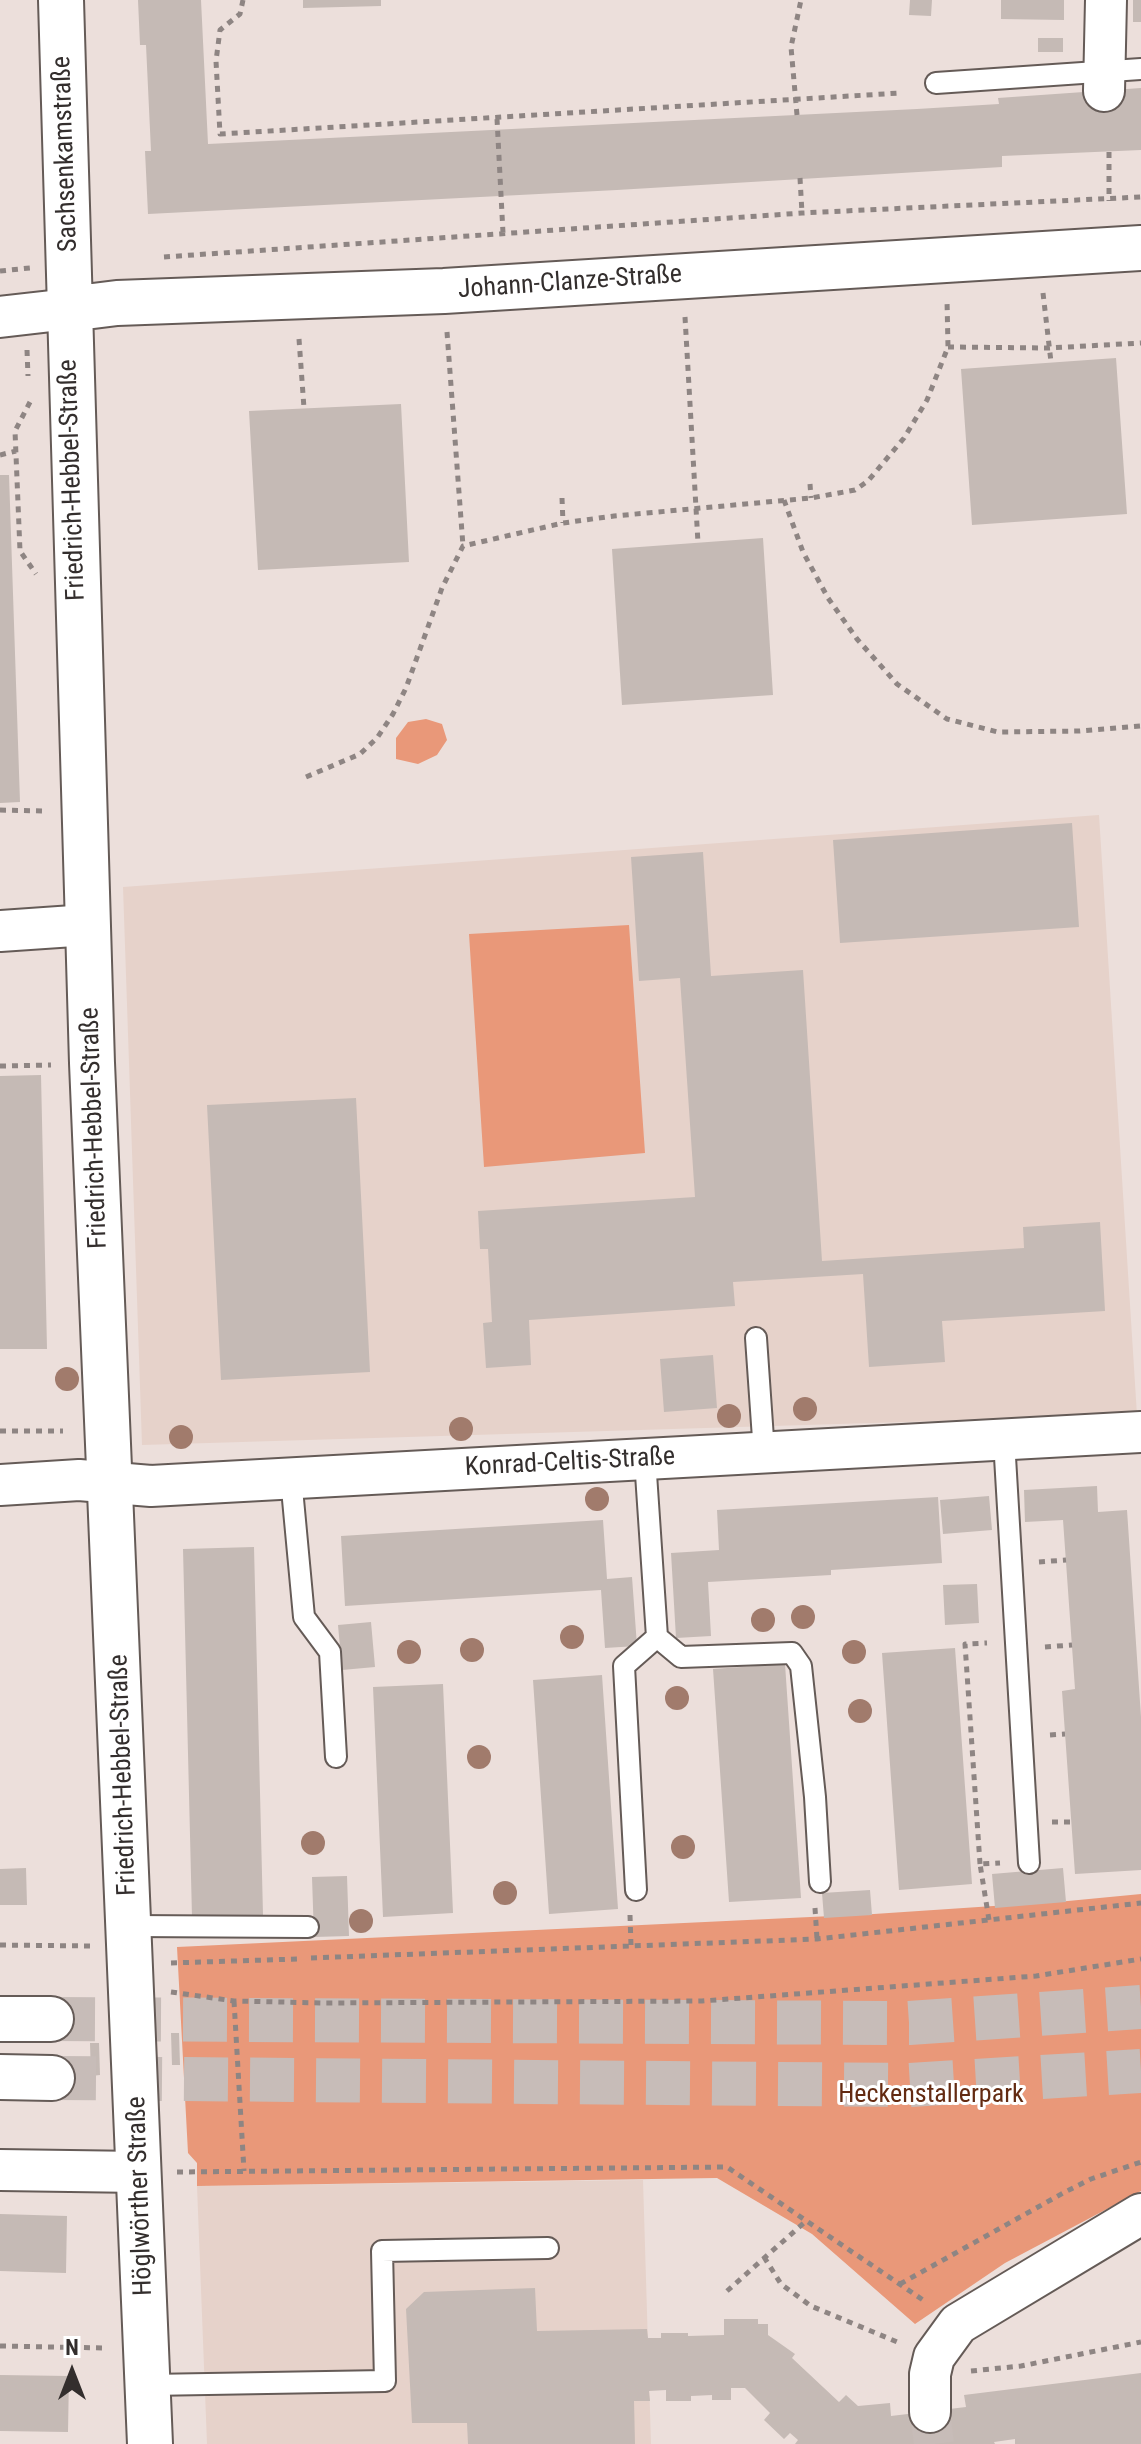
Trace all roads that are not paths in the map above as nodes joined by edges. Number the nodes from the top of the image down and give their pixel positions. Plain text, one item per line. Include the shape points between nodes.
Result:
1 (61, 0) edge
2 (1106, 0) edge
3 (1117, 77) edge
4 (936, 83) dead end
5 (1126, 249) edge
6 (69, 309) junction
7 (12, 316) edge
8 (88, 925) junction
9 (0, 931) edge
10 (756, 1338) dead end
11 (1141, 1432) edge
12 (1004, 1440) junction
13 (764, 1453) junction
14 (645, 1459) junction
15 (291, 1478) junction
16 (111, 1484) junction
17 (0, 1485) edge
18 (657, 1637) junction
19 (336, 1757) dead end
20 (1029, 1863) road end
21 (820, 1882) dead end
22 (636, 1890) dead end
23 (308, 1927) dead end
24 (132, 1946) junction
25 (0, 2019) edge
26 (51, 2019) tunnel mouth
27 (0, 2077) edge
28 (52, 2078) tunnel mouth
29 (0, 2170) edge
30 (157, 2172) junction
31 (1141, 2214) edge
32 (548, 2248) dead end
33 (149, 2385) junction
34 (930, 2412) tunnel mouth
35 (150, 2444) edge

1 - 6 main road, Sachsenkamstraße
2 - 3 street
3 - 4 lane
5 - 6 main road, Johann-Clanze-Straße
6 - 7 street, Johann-Clanze-Straße
6 - 8 main road, Friedrich-Hebbel-Straße
8 - 9 street
8 - 16 main road, Friedrich-Hebbel-Straße
10 - 13 lane
11 - 12 street, Konrad-Celtis-Straße
12 - 13 street, Konrad-Celtis-Straße
12 - 20 lane
13 - 14 street, Konrad-Celtis-Straße
14 - 15 street, Konrad-Celtis-Straße
14 - 18 lane
15 - 16 street, Konrad-Celtis-Straße
15 - 19 lane via 304,1617 330,1652
16 - 17 street, Konrad-Celtis-Straße via 79,1480
16 - 24 main road, Friedrich-Hebbel-Straße
18 - 21 lane via 681,1657 792,1653 801,1666
18 - 22 lane via 624,1666
23 - 24 lane
24 - 30 main road, Höglwörther Straße
25 - 26 main road
27 - 28 main road
29 - 30 street
30 - 33 main road, Höglwörther Straße
31 - 34 street via 958,2324 934,2357
32 - 33 lane via 382,2251 385,2381
33 - 35 main road, Höglwörther Straße

